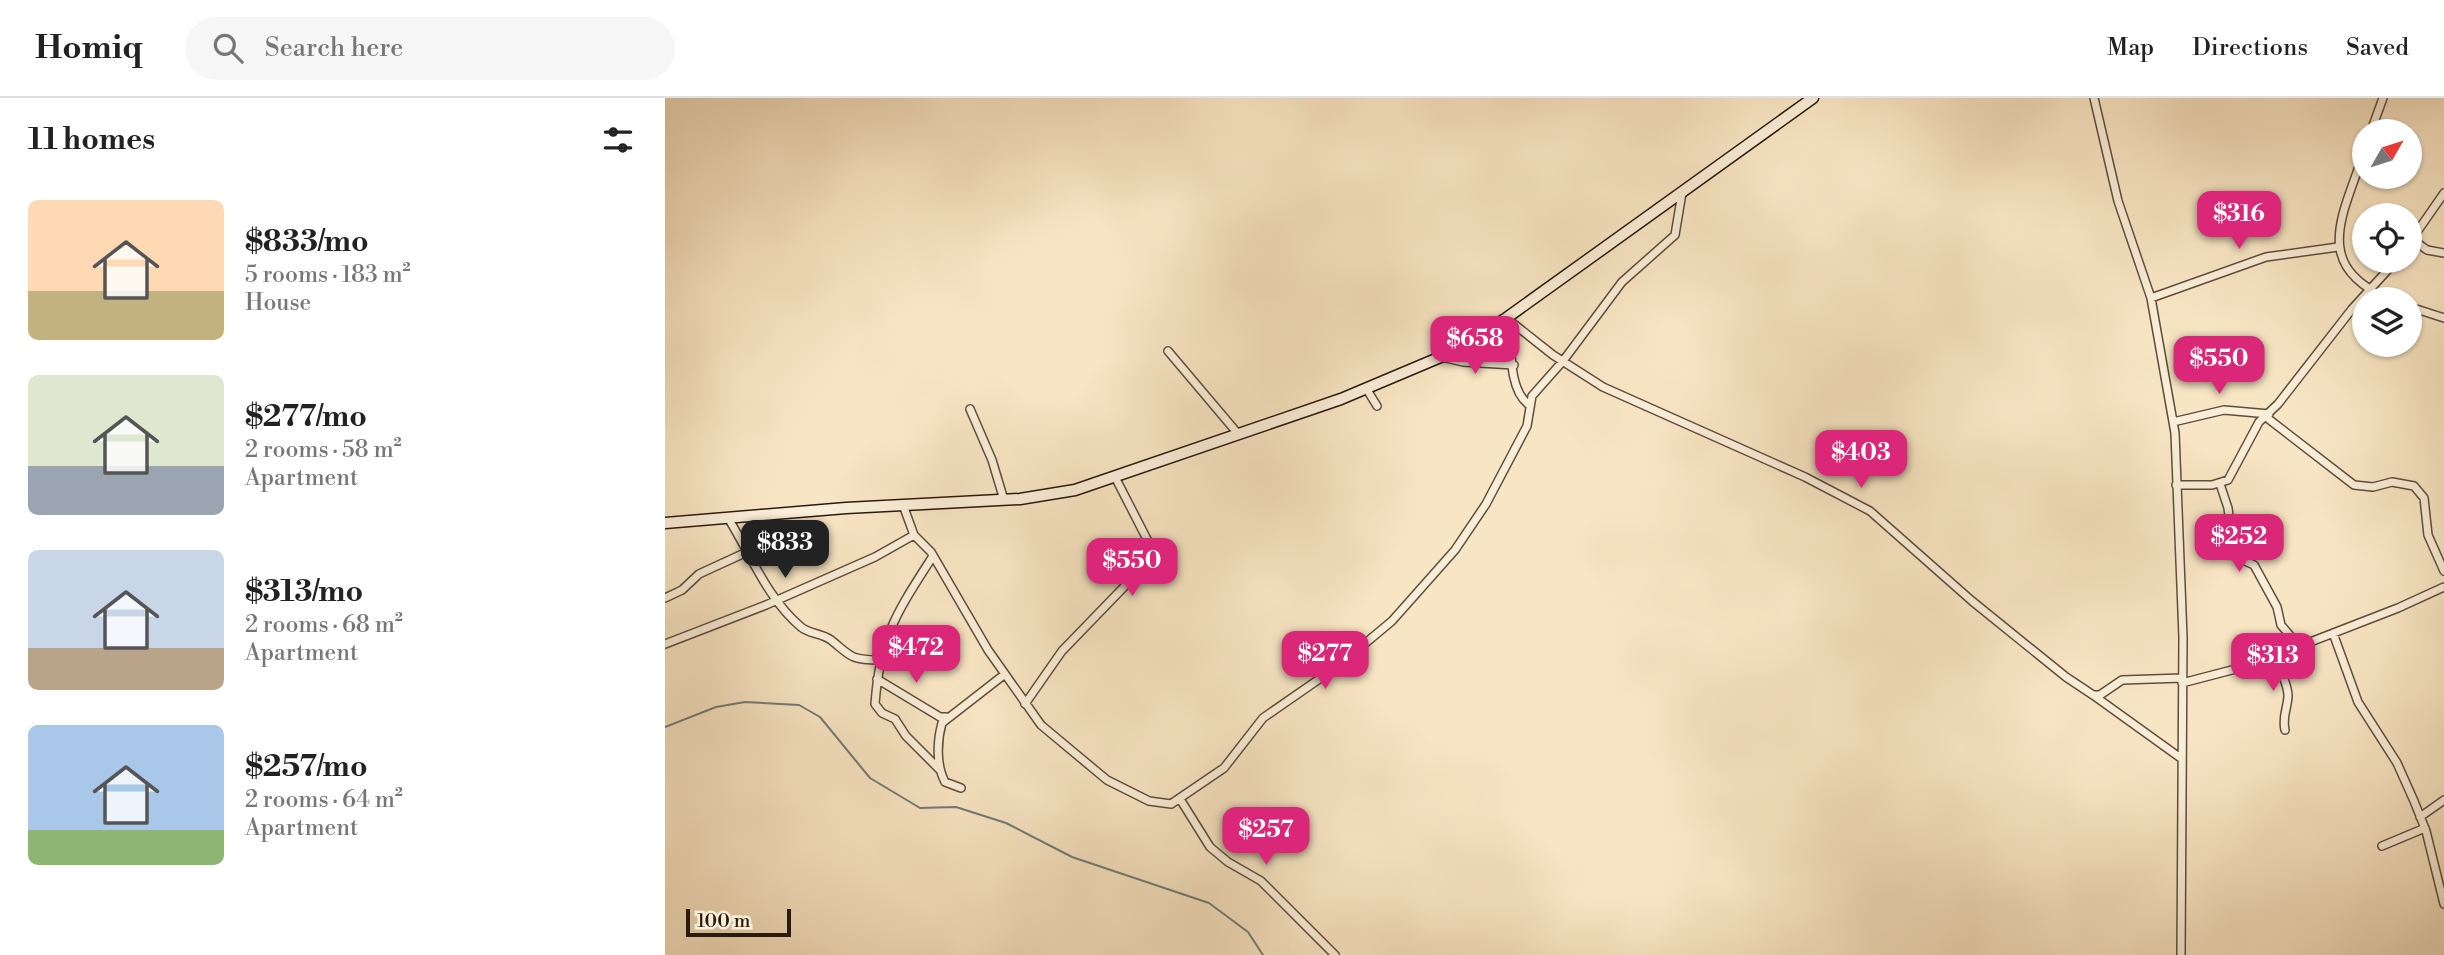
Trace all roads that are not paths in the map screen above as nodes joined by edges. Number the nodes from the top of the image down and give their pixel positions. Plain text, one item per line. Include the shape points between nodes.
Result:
1 (1813, 98) edge
2 (2094, 98) edge
3 (2382, 98) edge
4 (2375, 119) edge
5 (2352, 189) edge
6 (1682, 193) junction
7 (2444, 193) edge
8 (2422, 224) edge
9 (2337, 247) junction
10 (2422, 247) edge
11 (2444, 253) edge
12 (2385, 273) edge
13 (2365, 287) edge
14 (2373, 287) edge
15 (2151, 298) junction
16 (2422, 311) edge
17 (2352, 312) edge
18 (2444, 318) edge
19 (1509, 319) junction
20 (1168, 351) dead end
21 (1441, 356) junction
22 (1563, 361) junction
23 (1514, 365) junction
24 (1366, 388) junction
25 (1528, 404) junction
26 (1377, 406) dead end
27 (970, 409) dead end
28 (2267, 416) junction
29 (2173, 422) junction
30 (1239, 435) junction
31 (1115, 477) junction
32 (2220, 484) junction
33 (2176, 485) junction
34 (1004, 500) junction
35 (903, 505) junction
36 (728, 518) junction
37 (665, 523) edge
38 (914, 535) junction
39 (749, 551) junction
40 (933, 556) junction
41 (2444, 571) edge
42 (2444, 587) edge
43 (665, 598) edge
44 (777, 600) junction
45 (2333, 633) junction
46 (665, 644) edge
47 (2299, 646) junction
48 (2277, 655) junction
49 (879, 660) junction
50 (1005, 674) junction
51 (877, 679) junction
52 (2182, 680) junction
53 (2093, 695) junction
54 (1025, 704) junction
55 (946, 717) junction
56 (2285, 730) dead end
57 (2182, 759) junction
58 (940, 770) junction
59 (961, 788) dead end
60 (1180, 799) junction
61 (2444, 800) edge
62 (2420, 817) junction
63 (2425, 828) junction
64 (2382, 846) dead end
65 (2444, 904) edge
66 (1335, 955) edge
67 (2181, 955) edge

1 - 6 street
2 - 15 street via 2118,201
3 - 4 street
5 - 9 street
6 - 19 street
6 - 22 street via 1675,235 1622,282
7 - 8 street
9 - 13 street via 2346,268
9 - 15 street via 2266,257
10 - 11 street
12 - 14 street
15 - 29 street
16 - 18 street
17 - 28 street
19 - 21 street
19 - 22 street
19 - 23 street
20 - 30 street
21 - 23 street
21 - 24 street
22 - 25 street
22 - 53 street via 1619,396 1805,477 1870,511 1972,601
23 - 25 street via 1519,393
24 - 26 street
24 - 30 street
25 - 60 street via 1527,426 1486,505 1411,601 1352,655 1263,718 1224,768
27 - 34 street
28 - 29 street via 2224,410
28 - 32 street via 2245,445 2232,475
28 - 41 street via 2354,485 2392,482 2414,486 2424,498 2428,535
29 - 33 street
30 - 31 street
31 - 34 street via 1075,490
31 - 54 street via 1151,547 1151,559 1062,651
32 - 33 street
32 - 47 street via 2233,554 2254,565 2277,607 2281,625
33 - 52 street
34 - 35 street
35 - 36 street
35 - 38 street
36 - 37 street
36 - 39 street
38 - 40 street
38 - 44 street
39 - 43 street via 699,574
39 - 44 street
40 - 49 street via 894,618
40 - 50 street
42 - 45 street
44 - 46 street
44 - 49 street via 802,628 829,638 853,657
45 - 47 street
45 - 62 street via 2358,702 2401,771
47 - 48 street
48 - 52 street
48 - 56 street via 2287,693
49 - 51 street
50 - 54 street
50 - 55 street
51 - 55 street
51 - 58 street via 878,709 895,719
52 - 53 street via 2122,680
52 - 57 street
53 - 57 street
54 - 60 street via 1054,738 1107,780 1163,805
55 - 58 street via 938,746
57 - 67 street
58 - 59 street via 945,782
60 - 66 street via 1210,847 1261,881
61 - 62 street
62 - 63 street
63 - 64 street
63 - 65 street

